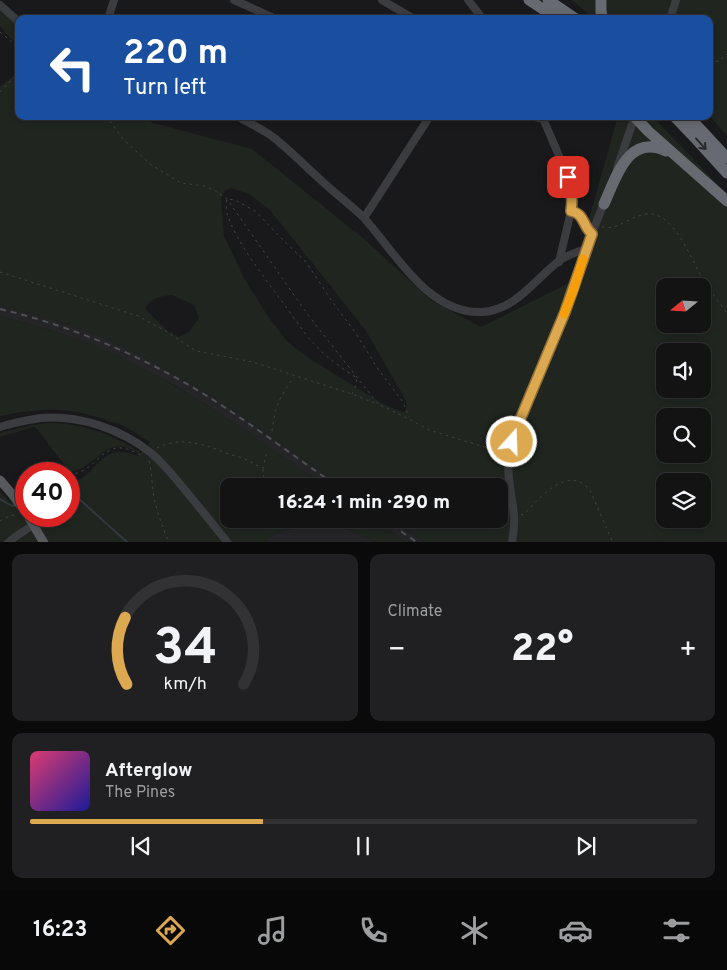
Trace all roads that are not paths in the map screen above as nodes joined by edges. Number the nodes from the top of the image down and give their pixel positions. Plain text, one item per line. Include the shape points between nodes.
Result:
1 (114, 0) edge
2 (234, 0) edge
3 (382, 0) edge
4 (468, 0) edge
5 (529, 0) edge
6 (548, 0) edge
7 (601, 0) edge
8 (676, 0) edge
9 (0, 5) edge
10 (109, 15) edge
11 (267, 15) edge
12 (407, 15) edge
13 (479, 15) edge
14 (552, 15) edge
15 (570, 15) edge
16 (602, 15) edge
17 (671, 15) edge
18 (15, 18) edge
19 (244, 120) edge
20 (427, 120) edge
21 (544, 120) edge
22 (634, 120) edge
23 (638, 120) edge
24 (678, 120) edge
25 (692, 120) edge
26 (676, 156) junction
27 (727, 158) edge
28 (727, 173) edge
29 (727, 201) edge
30 (604, 204) junction
31 (571, 211) junction
32 (364, 218) junction
33 (593, 231) junction
34 (586, 249) junction
35 (559, 262) junction
36 (0, 427) edge
37 (0, 480) edge
38 (15, 494) edge
39 (30, 527) edge
40 (34, 527) edge
41 (8, 542) edge
42 (44, 542) edge
43 (228, 542) edge
44 (512, 542) edge

1 - 10 street
2 - 11 street
3 - 12 street
4 - 13 street
5 - 14 highway
6 - 15 highway
7 - 16 highway
8 - 17 street
9 - 18 street
19 - 32 street via 272,137
20 - 32 street
21 - 31 street via 572,190
22 - 30 street
23 - 26 highway
24 -> 28 highway
25 - 27 highway
26 - 29 highway
26 - 30 highway via 653,146 630,154
30 - 33 street
31 - 33 street via 578,212 586,229
31 - 35 street
32 - 35 street via 430,294 455,308 481,312 507,305
33 - 34 street
34 - 35 street
34 - 44 street via 574,289 509,454 514,517
36 - 43 street via 41,418 59,418 112,430 131,440 167,470
37 - 38 main road
39 - 41 street
40 - 42 main road

